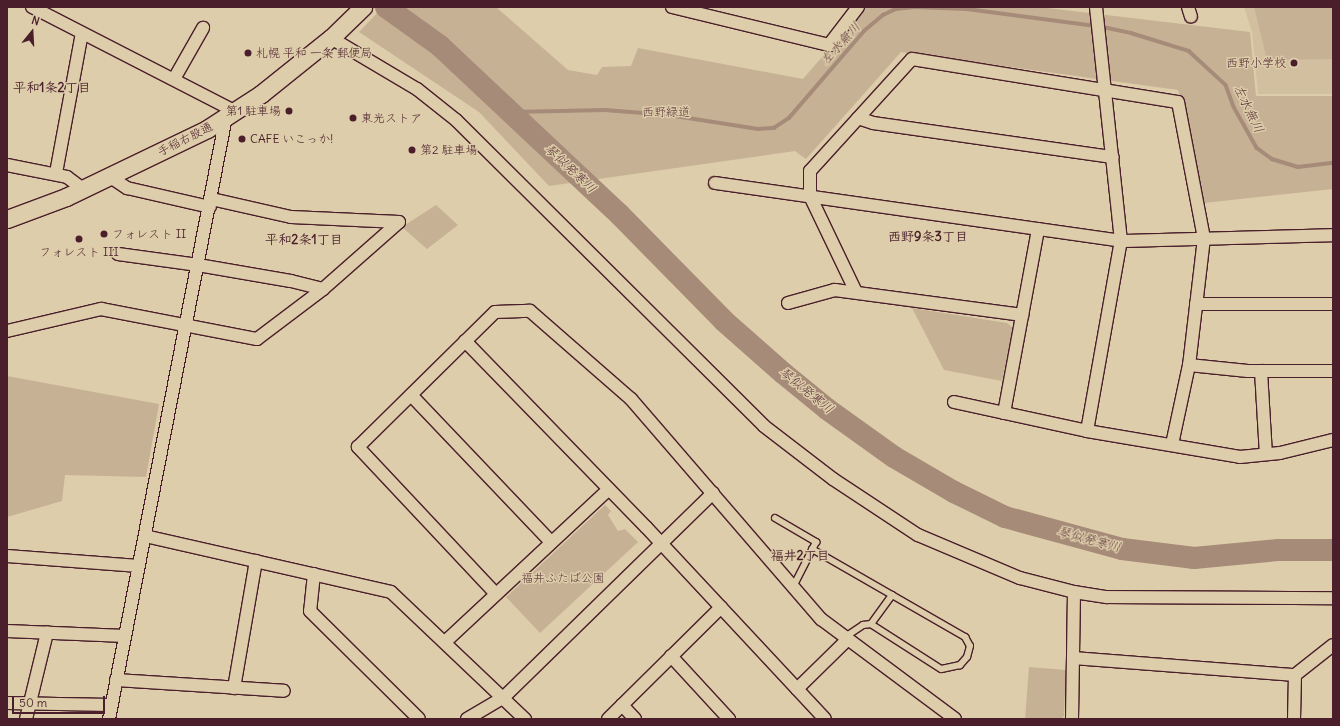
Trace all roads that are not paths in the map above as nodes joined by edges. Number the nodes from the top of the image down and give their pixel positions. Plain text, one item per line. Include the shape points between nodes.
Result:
1 (32, 7) edge
2 (363, 7) edge
3 (672, 7) edge
4 (858, 7) edge
5 (1097, 10) edge
6 (204, 28) dead end
7 (82, 33) junction
8 (331, 38) junction
9 (174, 79) junction
10 (1103, 91) junction
11 (230, 114) junction
12 (858, 118) junction
13 (1113, 157) junction
14 (7, 165) edge
15 (56, 173) junction
16 (109, 176) junction
17 (715, 183) dead end
18 (84, 189) junction
19 (810, 196) junction
20 (211, 203) junction
21 (7, 219) edge
22 (1038, 229) junction
23 (1333, 236) edge
24 (1204, 238) junction
25 (1121, 242) junction
26 (118, 254) dead end
27 (198, 265) junction
28 (323, 290) junction
29 (856, 292) junction
30 (788, 303) dead end
31 (1196, 304) junction
32 (1333, 304) edge
33 (1022, 315) junction
34 (187, 326) junction
35 (7, 331) edge
36 (465, 342) junction
37 (1189, 365) junction
38 (1333, 371) edge
39 (1261, 372) junction
40 (411, 395) junction
41 (954, 402) dead end
42 (1004, 413) junction
43 (1087, 431) junction
44 (1333, 440) edge
45 (1172, 444) junction
46 (1266, 454) junction
47 (609, 489) junction
48 (713, 494) junction
49 (775, 518) dead end
50 (145, 536) junction
51 (552, 542) junction
52 (662, 544) junction
53 (812, 549) junction
54 (7, 556) edge
55 (256, 561) junction
56 (139, 566) junction
57 (314, 574) junction
58 (793, 586) junction
59 (1074, 592) junction
60 (496, 594) junction
61 (892, 595) junction
62 (1333, 598) edge
63 (721, 607) junction
64 (871, 624) junction
65 (7, 632) edge
66 (47, 633) junction
67 (125, 636) junction
68 (847, 638) junction
69 (445, 642) junction
70 (1333, 645) edge
71 (671, 656) junction
72 (1073, 658) junction
73 (1295, 675) junction
74 (116, 680) junction
75 (234, 688) junction
76 (797, 689) junction
77 (284, 691) dead end
78 (504, 697) junction
79 (7, 703) edge
80 (30, 704) junction
81 (111, 705) junction
82 (622, 705) junction
83 (26, 719) edge
84 (109, 719) edge
85 (419, 719) edge
86 (467, 719) edge
87 (524, 719) edge
88 (608, 719) edge
89 (635, 719) edge
90 (729, 719) edge
91 (825, 719) edge
92 (955, 719) edge
93 (1072, 719) edge
94 (1294, 719) edge

1 - 7 street
2 - 8 street, 手稲右股通
3 - 4 street via 829,45
5 - 10 street
6 - 9 street
7 - 9 street
7 - 15 street
8 - 11 street, 手稲右股通 via 261,94
8 - 59 street via 417,89 456,120 764,426 833,479 918,535 1020,578
9 - 11 street
10 - 12 street via 912,59
10 - 13 street
10 - 24 street via 1178,102
11 - 16 street, 手稲右股通 via 207,129
11 - 20 street
12 - 13 street via 873,123
12 - 19 street via 810,171
13 - 25 street
14 - 15 street
15 - 18 street
16 - 18 street, 手稲右股通
16 - 20 street via 127,188
17 - 19 street
18 - 21 street, 手稲右股通
19 - 22 street
19 - 29 street
20 - 27 street
20 - 28 street via 291,217 399,222
22 - 25 street
22 - 33 street
23 - 24 street
24 - 25 street
24 - 31 street
25 - 43 street
26 - 27 street
27 - 28 street via 291,281
27 - 34 street
28 - 34 street via 257,339
29 - 30 street via 835,290
29 - 33 street
31 - 32 street
31 - 37 street
33 - 42 street
34 - 35 street via 101,309
34 - 50 street
36 - 40 street
36 - 47 street
36 - 48 street via 495,312 530,311 631,399
37 - 39 street
37 - 45 street
38 - 39 street
39 - 46 street
40 - 51 street
40 - 60 street via 358,447
41 - 42 street
42 - 43 street
43 - 45 street
44 - 46 street
45 - 46 street via 1240,457
47 - 51 street
47 - 52 street
48 - 52 street
48 - 58 street
49 - 53 lane via 816,542
50 - 55 street
50 - 56 street
51 - 60 street
52 - 63 street
52 - 78 street
53 - 58 lane
53 - 61 lane
54 - 56 street
55 - 57 street
55 - 75 street
56 - 67 street
57 - 69 street via 391,592
57 - 85 street via 310,611
58 - 68 street via 821,619
59 - 62 street via 1107,597
59 - 72 street
60 - 69 street
61 - 64 lane
61 - 64 lane via 965,637 970,646 967,657 960,665 941,669
63 - 71 street
63 - 76 street
64 - 68 lane via 863,625
65 - 66 street
66 - 67 street
66 - 80 street
67 - 74 street
68 - 76 street
68 - 92 street
69 - 78 street
70 - 73 street
71 - 82 street
71 - 90 street
72 - 73 street
72 - 93 street
73 - 94 street
74 - 75 street
74 - 81 street
75 - 77 street
76 - 91 street
78 - 86 street
78 - 87 street
79 - 80 street
80 - 81 street
80 - 83 street
81 - 84 street
82 - 88 street
82 - 89 street

